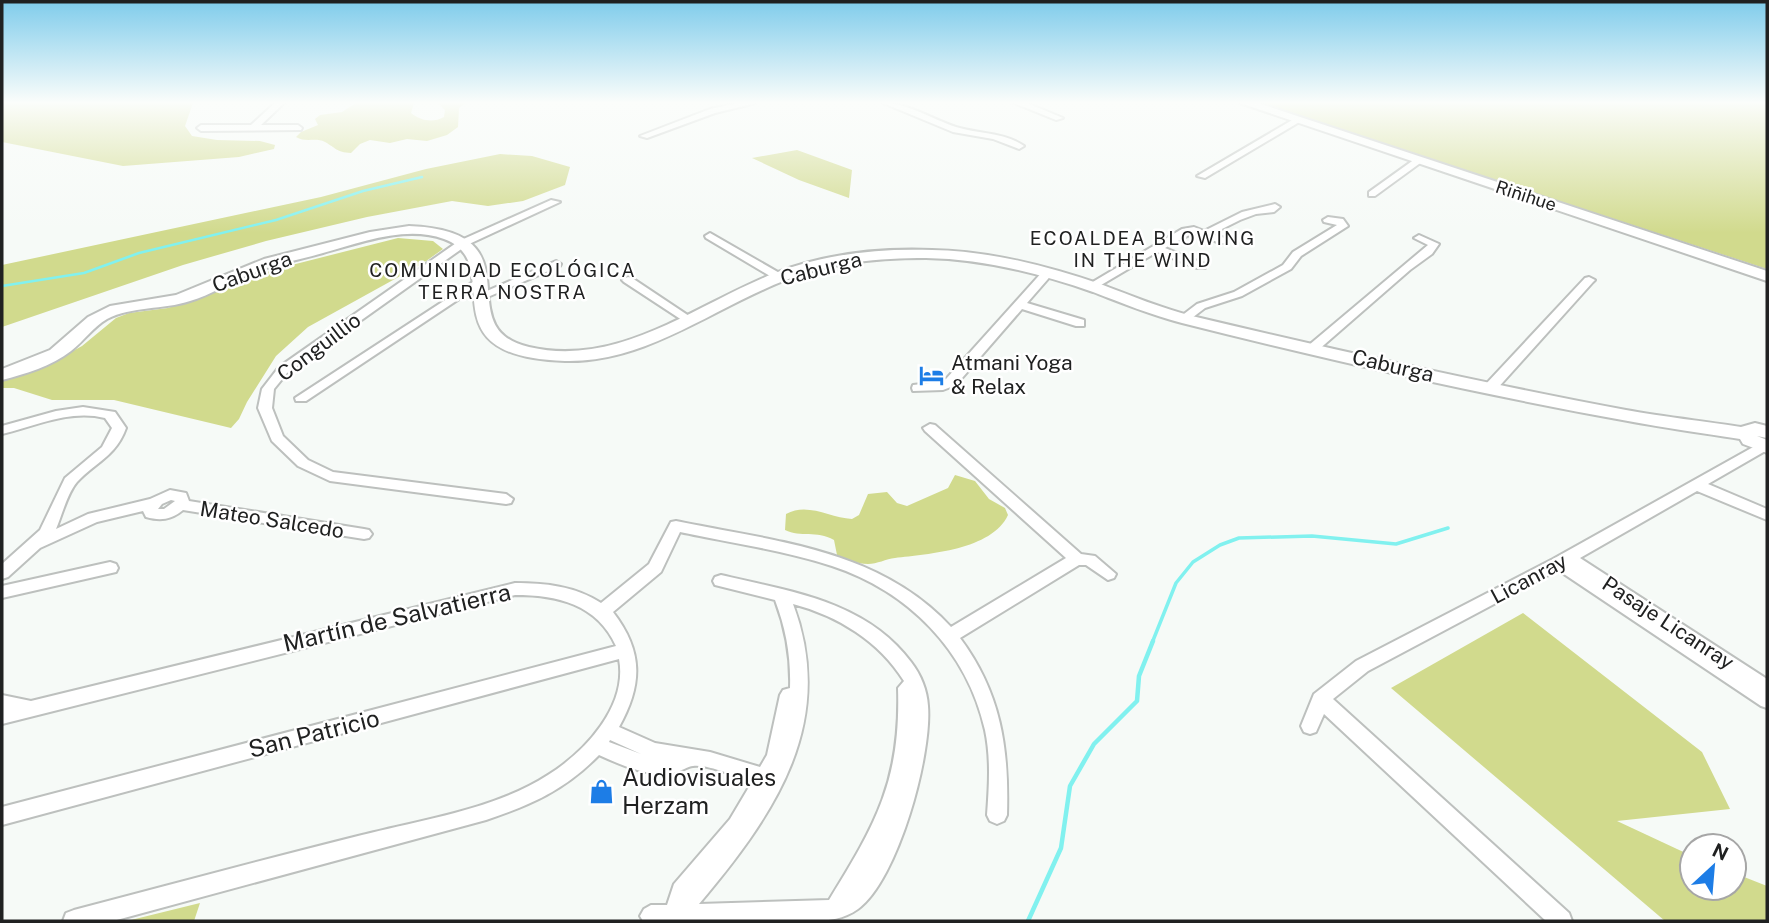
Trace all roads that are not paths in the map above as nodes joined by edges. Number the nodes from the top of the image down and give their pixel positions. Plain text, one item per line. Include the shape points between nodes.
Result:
1 (1254, 146) edge
2 (1373, 146) edge
3 (1419, 161) junction
4 (1202, 176) dead end
5 (1372, 194) dead end
6 (555, 202) dead end
7 (1275, 207) dead end
8 (1328, 219) dead end
9 (1204, 234) junction
10 (710, 236) dead end
11 (1419, 238) dead end
12 (1224, 241) dead end
13 (463, 243) junction
14 (1156, 248) junction
15 (556, 264) dead end
16 (1201, 266) dead end
17 (1048, 272) junction
18 (1767, 276) edge
19 (779, 278) junction
20 (1590, 279) dead end
21 (628, 280) dead end
22 (1093, 286) junction
23 (479, 289) junction
24 (1020, 304) junction
25 (1185, 319) junction
26 (689, 320) junction
27 (1080, 323) dead end
28 (1314, 348) junction
29 (2, 375) edge
30 (918, 388) dead end
31 (1490, 388) junction
32 (301, 398) dead end
33 (930, 428) dead end
34 (2, 430) edge
35 (1766, 442) edge
36 (1696, 485) junction
37 (506, 499) dead end
38 (57, 511) junction
39 (1767, 515) edge
40 (93, 518) junction
41 (364, 534) dead end
42 (36, 544) junction
43 (1077, 559) junction
44 (1564, 560) junction
45 (110, 568) dead end
46 (2, 573) edge
47 (1108, 574) dead end
48 (720, 581) dead end
49 (2, 592) edge
50 (782, 597) junction
51 (602, 612) junction
52 (951, 635) junction
53 (626, 650) junction
54 (1767, 688) edge
55 (1320, 699) junction
56 (1767, 701) edge
57 (2, 702) edge
58 (34, 709) junction
59 (2, 716) edge
60 (1310, 726) dead end
61 (603, 738) junction
62 (770, 779) junction
63 (997, 815) dead end
64 (2, 817) edge
65 (652, 916) dead end
66 (675, 916) junction
67 (74, 921) edge
68 (1561, 921) edge

1 - 4 street
2 - 3 street, Riñihue
3 - 5 street
3 - 18 street, Riñihue
6 - 13 street, Conguillio
7 - 9 street via 1222,222
8 - 25 street via 1343,226 1297,254 1287,267 1238,294 1201,306
9 - 12 street
9 - 14 street via 1186,231
10 - 19 street
11 - 28 street via 1434,244 1428,252
13 - 23 street, Caburga via 478,258
13 - 29 street, Caburga via 432,233 382,233 258,266 182,299 107,313 80,330 65,348
13 - 37 street, Conguillio via 283,370 268,389 265,408 284,447 330,476
14 - 16 street
14 - 22 street
15 - 23 street
17 - 19 street, Caburga via 976,257 906,254 839,261
17 - 22 street, Caburga
17 - 24 street
19 - 26 street, Caburga
20 - 31 street
21 - 26 street
22 - 25 street, Caburga
23 - 26 street, Caburga via 483,324 492,335 516,349 552,356 621,349
23 - 32 street
24 - 27 street
24 - 30 street via 951,382
25 - 28 street, Caburga
28 - 31 street, Caburga
31 - 35 street, Caburga via 1746,434 1751,429
33 - 43 street
34 - 38 street via 79,411 103,413 118,423 112,444 70,481
35 - 36 street, Licanray
36 - 39 street
36 - 44 street, Licanray
38 - 40 street, Mateo Salcedo via 76,519
38 - 42 street
40 - 41 street, Mateo Salcedo via 154,503 150,511 158,515 181,505
40 - 42 street, Mateo Salcedo
42 - 46 street
43 - 47 street via 1090,560
43 - 52 street
44 - 54 street, Pasaje Licanray
44 - 55 street, Licanray via 1362,666
44 - 56 street
45 - 49 street
48 - 50 street
50 - 62 street via 795,634 800,684 792,735
50 - 66 street via 831,610 860,625 906,671 917,691 919,708 904,804 888,845 862,889 834,910
51 - 52 street via 654,568 676,526 824,558 863,572 913,600
51 - 53 street, Martín de Salvatierra via 617,629
51 - 58 street, Martín de Salvatierra via 557,591 500,590
52 - 63 street via 988,703 1000,771
53 - 61 street, Martín de Salvatierra via 626,689
53 - 64 street, San Patricio
55 - 60 street
55 - 68 street
57 - 58 street, Martín de Salvatierra
58 - 59 street, Martín de Salvatierra
61 - 62 street via 638,763 676,764 692,757
61 - 67 street, Martín de Salvatierra via 552,784 500,806
62 - 66 street via 749,827
65 - 66 street

